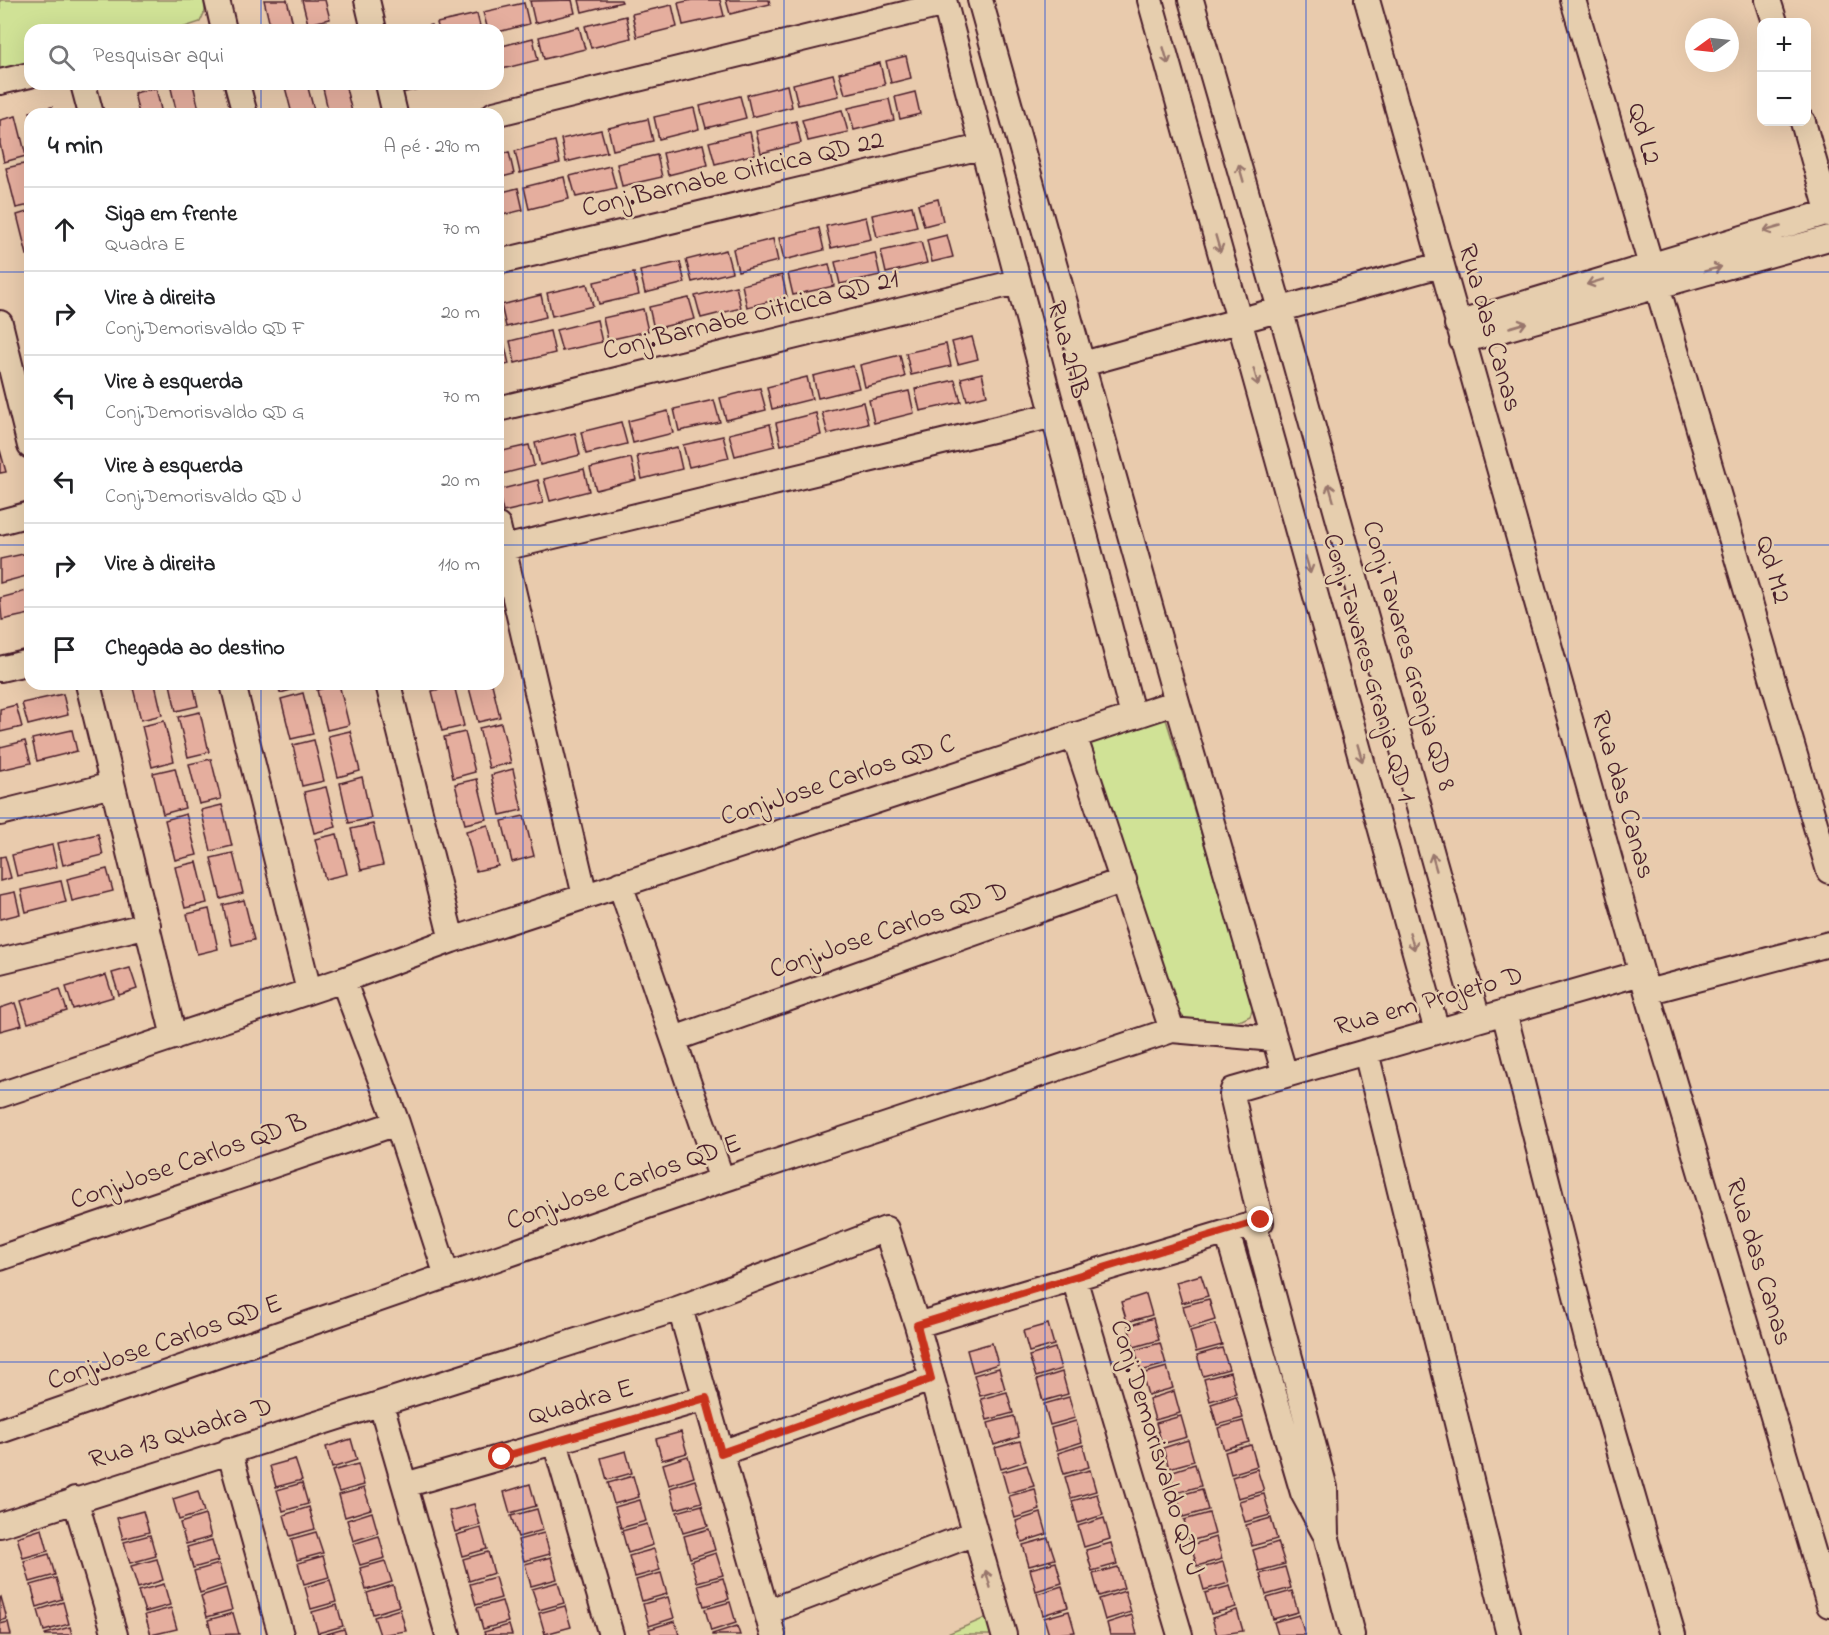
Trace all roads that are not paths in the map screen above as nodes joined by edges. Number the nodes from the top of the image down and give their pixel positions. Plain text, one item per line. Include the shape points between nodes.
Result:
1 (217, 0) edge
2 (367, 0) edge
3 (980, 0) edge
4 (1150, 0) edge
5 (1191, 0) edge
6 (1367, 0) edge
7 (1573, 0) edge
8 (1768, 0) edge
9 (945, 2) edge
10 (1774, 18) edge
11 (219, 24) edge
12 (373, 24) edge
13 (24, 76) edge
14 (0, 82) edge
15 (85, 90) edge
16 (239, 90) edge
17 (389, 90) edge
18 (89, 108) edge
19 (243, 108) edge
20 (394, 108) edge
21 (504, 112) edge
22 (1804, 126) edge
23 (981, 147) junction
24 (1829, 213) edge
25 (1829, 238) edge
26 (504, 261) edge
27 (1440, 265) junction
28 (1654, 274) junction
29 (1017, 282) junction
30 (1280, 309) junction
31 (1240, 321) junction
32 (0, 323) edge
33 (1459, 332) junction
34 (1083, 364) junction
35 (5, 365) edge
36 (504, 408) edge
37 (1054, 415) junction
38 (24, 427) edge
39 (24, 516) edge
40 (0, 522) edge
41 (504, 536) edge
42 (504, 550) edge
43 (24, 663) edge
44 (0, 669) edge
45 (89, 690) edge
46 (234, 690) edge
47 (390, 690) edge
48 (1177, 702) junction
49 (1133, 716) junction
50 (1074, 735) junction
51 (112, 785) junction
52 (0, 813) edge
53 (1829, 871) edge
54 (1124, 880) junction
55 (620, 884) junction
56 (585, 896) junction
57 (148, 925) junction
58 (452, 939) junction
59 (1829, 944) edge
60 (0, 961) edge
61 (343, 980) junction
62 (1644, 982) junction
63 (309, 991) junction
64 (1504, 1012) junction
65 (1478, 1019) junction
66 (1172, 1030) junction
67 (1437, 1031) junction
68 (174, 1037) junction
69 (674, 1039) junction
70 (1274, 1039) junction
71 (1366, 1052) junction
72 (1285, 1075) junction
73 (0, 1095) edge
74 (397, 1123) junction
75 (722, 1180) junction
76 (1254, 1224) junction
77 (1227, 1232) junction
78 (0, 1258) edge
79 (447, 1276) junction
80 (1074, 1278) junction
81 (680, 1308) junction
82 (917, 1325) junction
83 (931, 1379) junction
84 (706, 1398) junction
85 (381, 1404) junction
86 (0, 1431) edge
87 (555, 1442) junction
88 (229, 1450) junction
89 (721, 1453) junction
90 (405, 1485) junction
91 (75, 1499) junction
92 (0, 1525) edge
93 (975, 1533) junction
94 (1326, 1536) junction
95 (1829, 1605) edge
96 (767, 1612) junction
97 (115, 1635) edge
98 (281, 1635) edge
99 (448, 1635) edge
100 (611, 1635) edge
101 (773, 1635) edge
102 (1004, 1635) edge
103 (1180, 1635) edge
104 (1352, 1635) edge
105 (1509, 1635) edge
106 (1673, 1635) edge

1 - 11 street
2 - 12 street
3 - 34 street
4 -> 31 street, Conj.Tavares Granja QD 1
30 -> 5 street, Conj.Tavares Granja QD 8
6 - 27 street, Rua das Canas
7 - 28 street, Qd L2
8 - 10 street
9 - 21 street
9 - 23 street, Rua 2AB
13 - 14 street
15 - 18 street
16 - 19 street
17 - 20 street
22 - 24 street
23 - 26 street, Conj.Barnabe Oiticica QD 22
23 - 29 street, Rua 2AB
24 -> 28 street
28 -> 25 street
27 - 30 street
27 - 33 street, Rua das Canas
28 - 33 street
28 - 53 street, Qd M2
29 - 36 street, Conj.Barnabe Oiticica QD 21
29 - 37 street, Rua 2AB
30 - 31 street
65 -> 30 street, Conj.Tavares Granja QD 8
31 - 34 street
31 -> 67 street, Conj.Tavares Granja QD 1
32 - 35 street
33 - 62 street, Rua das Canas
34 - 48 street
35 - 38 street
37 - 41 street
37 - 49 street, Rua 2AB
39 - 40 street
42 - 56 street
43 - 44 street
45 - 51 street
46 - 63 street
47 - 58 street
48 - 49 street, Conj.Jose Carlos QD C
48 - 70 street
49 - 50 street, Conj.Jose Carlos QD C
50 - 54 street
50 - 55 street, Conj.Jose Carlos QD C
51 - 52 street
51 - 57 street
54 - 66 street
54 - 69 street, Conj.Jose Carlos QD D
55 - 56 street, Conj.Jose Carlos QD C
55 - 69 street
56 - 58 street, Conj.Jose Carlos QD C
57 - 60 street
57 - 68 street
58 - 61 street, Conj.Jose Carlos QD C
59 - 62 street, Rua em Projeto D
61 - 63 street, Conj.Jose Carlos QD C
61 - 74 street
62 - 64 street, Rua em Projeto D
62 - 95 street, Rua das Canas
63 - 68 street, Conj.Jose Carlos QD C
64 - 65 street, Rua em Projeto D
64 - 106 street via 1588,1342
65 - 67 street, Rua em Projeto D
66 - 70 street, Conj.Jose Carlos QD E
66 - 75 street, Conj.Jose Carlos QD E
67 - 71 street, Rua em Projeto D
68 - 73 street, Conj.Jose Carlos QD C
69 - 75 street
70 - 72 street
71 - 72 street, Rua em Projeto D
71 - 105 street
72 - 76 street, Rua em Projeto D via 1233,1090 1261,1221
74 - 78 street, Conj.Jose Carlos QD B
74 - 79 street
75 - 79 street, Conj.Jose Carlos QD E
76 - 77 street
76 - 94 street via 1325,1488
77 - 80 street
77 - 94 street via 1303,1493
79 - 86 street, Conj.Jose Carlos QD E
80 - 82 street
80 - 103 street, Conj.Demorisvaldo QD J
81 - 82 street, Rua 13 Quadra D via 886,1230
81 - 84 street
81 - 85 street, Rua 13 Quadra D
82 - 83 street
83 - 89 street
83 - 93 street
84 - 87 street, Quadra E
84 - 89 street
85 - 88 street, Rua 13 Quadra D
85 - 90 street
87 - 90 street, Quadra E
87 - 100 street
88 - 91 street, Rua 13 Quadra D
88 - 98 street
89 - 96 street
90 - 99 street
91 - 92 street, Rua 13 Quadra D
91 - 97 street
93 - 96 street
102 -> 93 street
94 - 104 street
96 - 101 street

